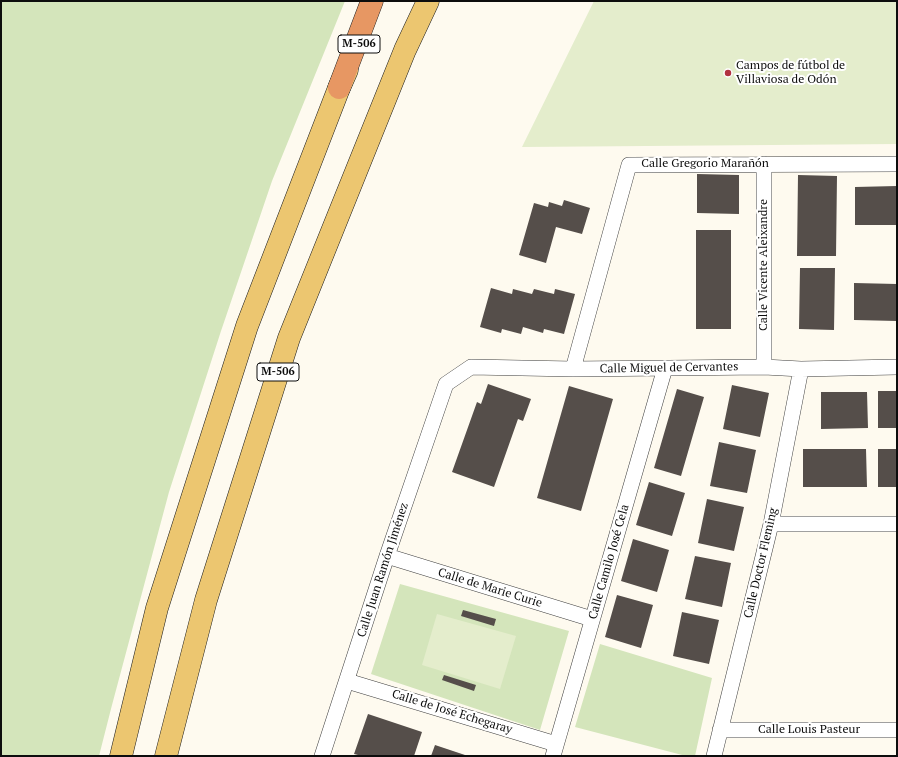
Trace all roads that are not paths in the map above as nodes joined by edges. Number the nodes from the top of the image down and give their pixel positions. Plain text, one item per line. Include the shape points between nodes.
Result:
1 (372, 1) edge
2 (379, 1) edge
3 (428, 1) edge
4 (339, 88) junction
5 (764, 164) junction
6 (897, 164) edge
7 (764, 367) junction
8 (897, 367) edge
9 (665, 368) junction
10 (573, 369) junction
11 (801, 369) junction
12 (446, 384) joint
13 (771, 524) junction
14 (897, 524) edge
15 (387, 556) junction
16 (592, 620) junction
17 (347, 681) junction
18 (720, 730) junction
19 (897, 730) edge
20 (555, 750) edge
21 (121, 756) edge
22 (166, 756) edge
23 (322, 756) edge
24 (714, 756) edge

1 - 4 highway
2 - 4 main road, M-506
3 - 22 main road, M-506 via 405,50 289,338 206,600
4 - 21 main road, M-506 via 244,334 157,608
5 - 6 street, Calle Gregorio Marañón
5 - 7 street, Calle Vicente Aleixandre
5 - 10 street, Calle Gregorio Marañón via 630,165
7 - 9 street, Calle Miguel de Cervantes
7 - 11 street, Calle Miguel de Cervantes
8 - 11 street, Calle Miguel de Cervantes
9 - 10 street, Calle Miguel de Cervantes
9 - 16 street, Calle Camilo José Cela
10 - 12 street, Calle Miguel de Cervantes via 471,367
11 - 13 street, Calle Doctor Fleming
12 - 15 street, Calle Juan Ramón Jiménez
13 - 14 street
13 - 18 street, Calle Doctor Fleming
15 - 16 street, Calle de Marie Curie
15 - 17 street, Calle Juan Ramón Jiménez
16 - 20 street, Calle Camilo José Cela
17 - 20 street, Calle de José Echegaray
17 - 23 street, Calle Juan Ramón Jiménez
18 - 19 street, Calle Louis Pasteur
18 - 24 street, Calle Doctor Fleming

